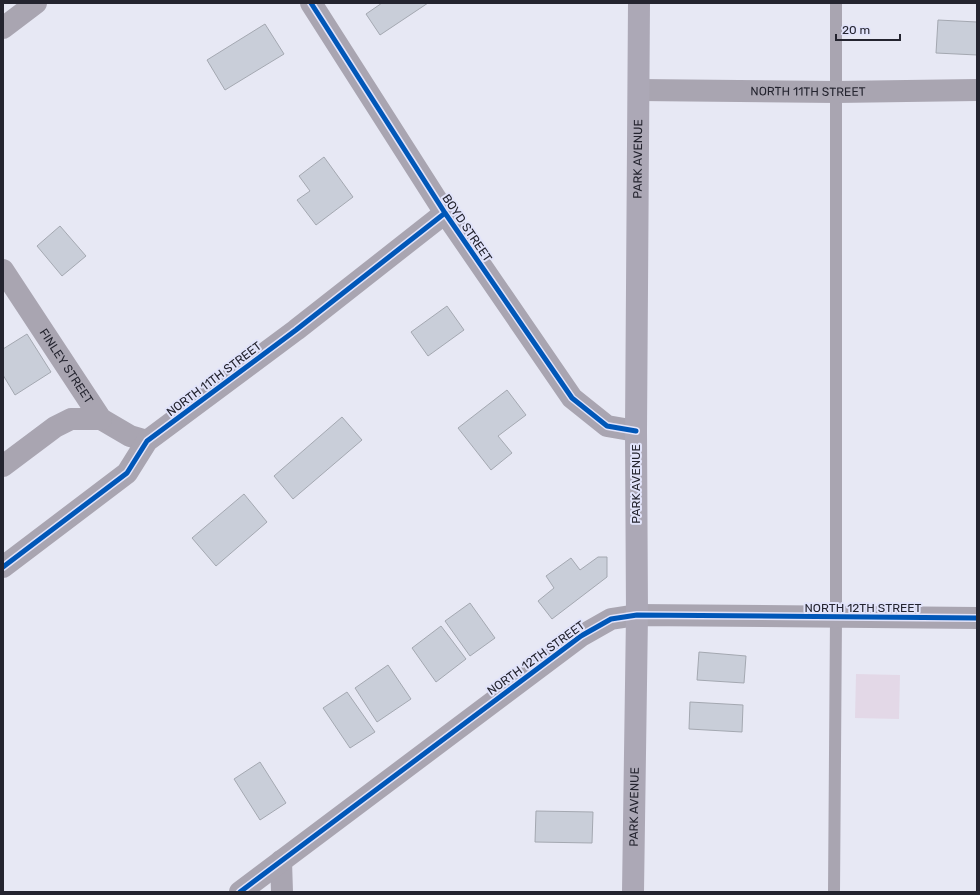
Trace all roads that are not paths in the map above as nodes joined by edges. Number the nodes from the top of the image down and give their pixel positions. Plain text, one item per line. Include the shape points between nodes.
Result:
1 (36, 3) edge
2 (311, 3) edge
3 (639, 3) edge
4 (836, 3) edge
5 (3, 28) edge
6 (639, 90) junction
7 (977, 90) edge
8 (836, 92) junction
9 (445, 213) junction
10 (3, 270) edge
11 (101, 419) junction
12 (636, 431) junction
13 (148, 441) junction
14 (3, 466) edge
15 (3, 567) edge
16 (637, 615) junction
17 (836, 618) junction
18 (977, 618) edge
19 (281, 861) junction
20 (240, 892) edge
21 (282, 892) edge
22 (633, 892) edge
23 (834, 892) edge

1 - 5 street
2 - 9 street, BOYD STREET
3 - 6 main road, PARK AVENUE
4 - 8 lane
6 - 8 street, NORTH 11TH STREET
6 - 12 main road, PARK AVENUE
7 - 8 street, NORTH 11TH STREET
8 - 17 lane
9 - 12 street, BOYD STREET via 572,398 607,426
9 - 13 street, NORTH 11TH STREET via 296,330
10 - 11 street, FINLEY STREET
11 - 13 street, FINLEY STREET via 130,436
11 - 14 street via 71,419 55,427
12 - 16 main road, PARK AVENUE
13 - 15 street, NORTH 11TH STREET via 127,473
16 - 17 street, NORTH 12TH STREET
16 - 19 street, NORTH 12TH STREET via 612,619 580,636
16 - 22 main road, PARK AVENUE
17 - 18 street, NORTH 12TH STREET
17 - 23 lane
19 - 20 street, NORTH 12TH STREET
19 - 21 street

